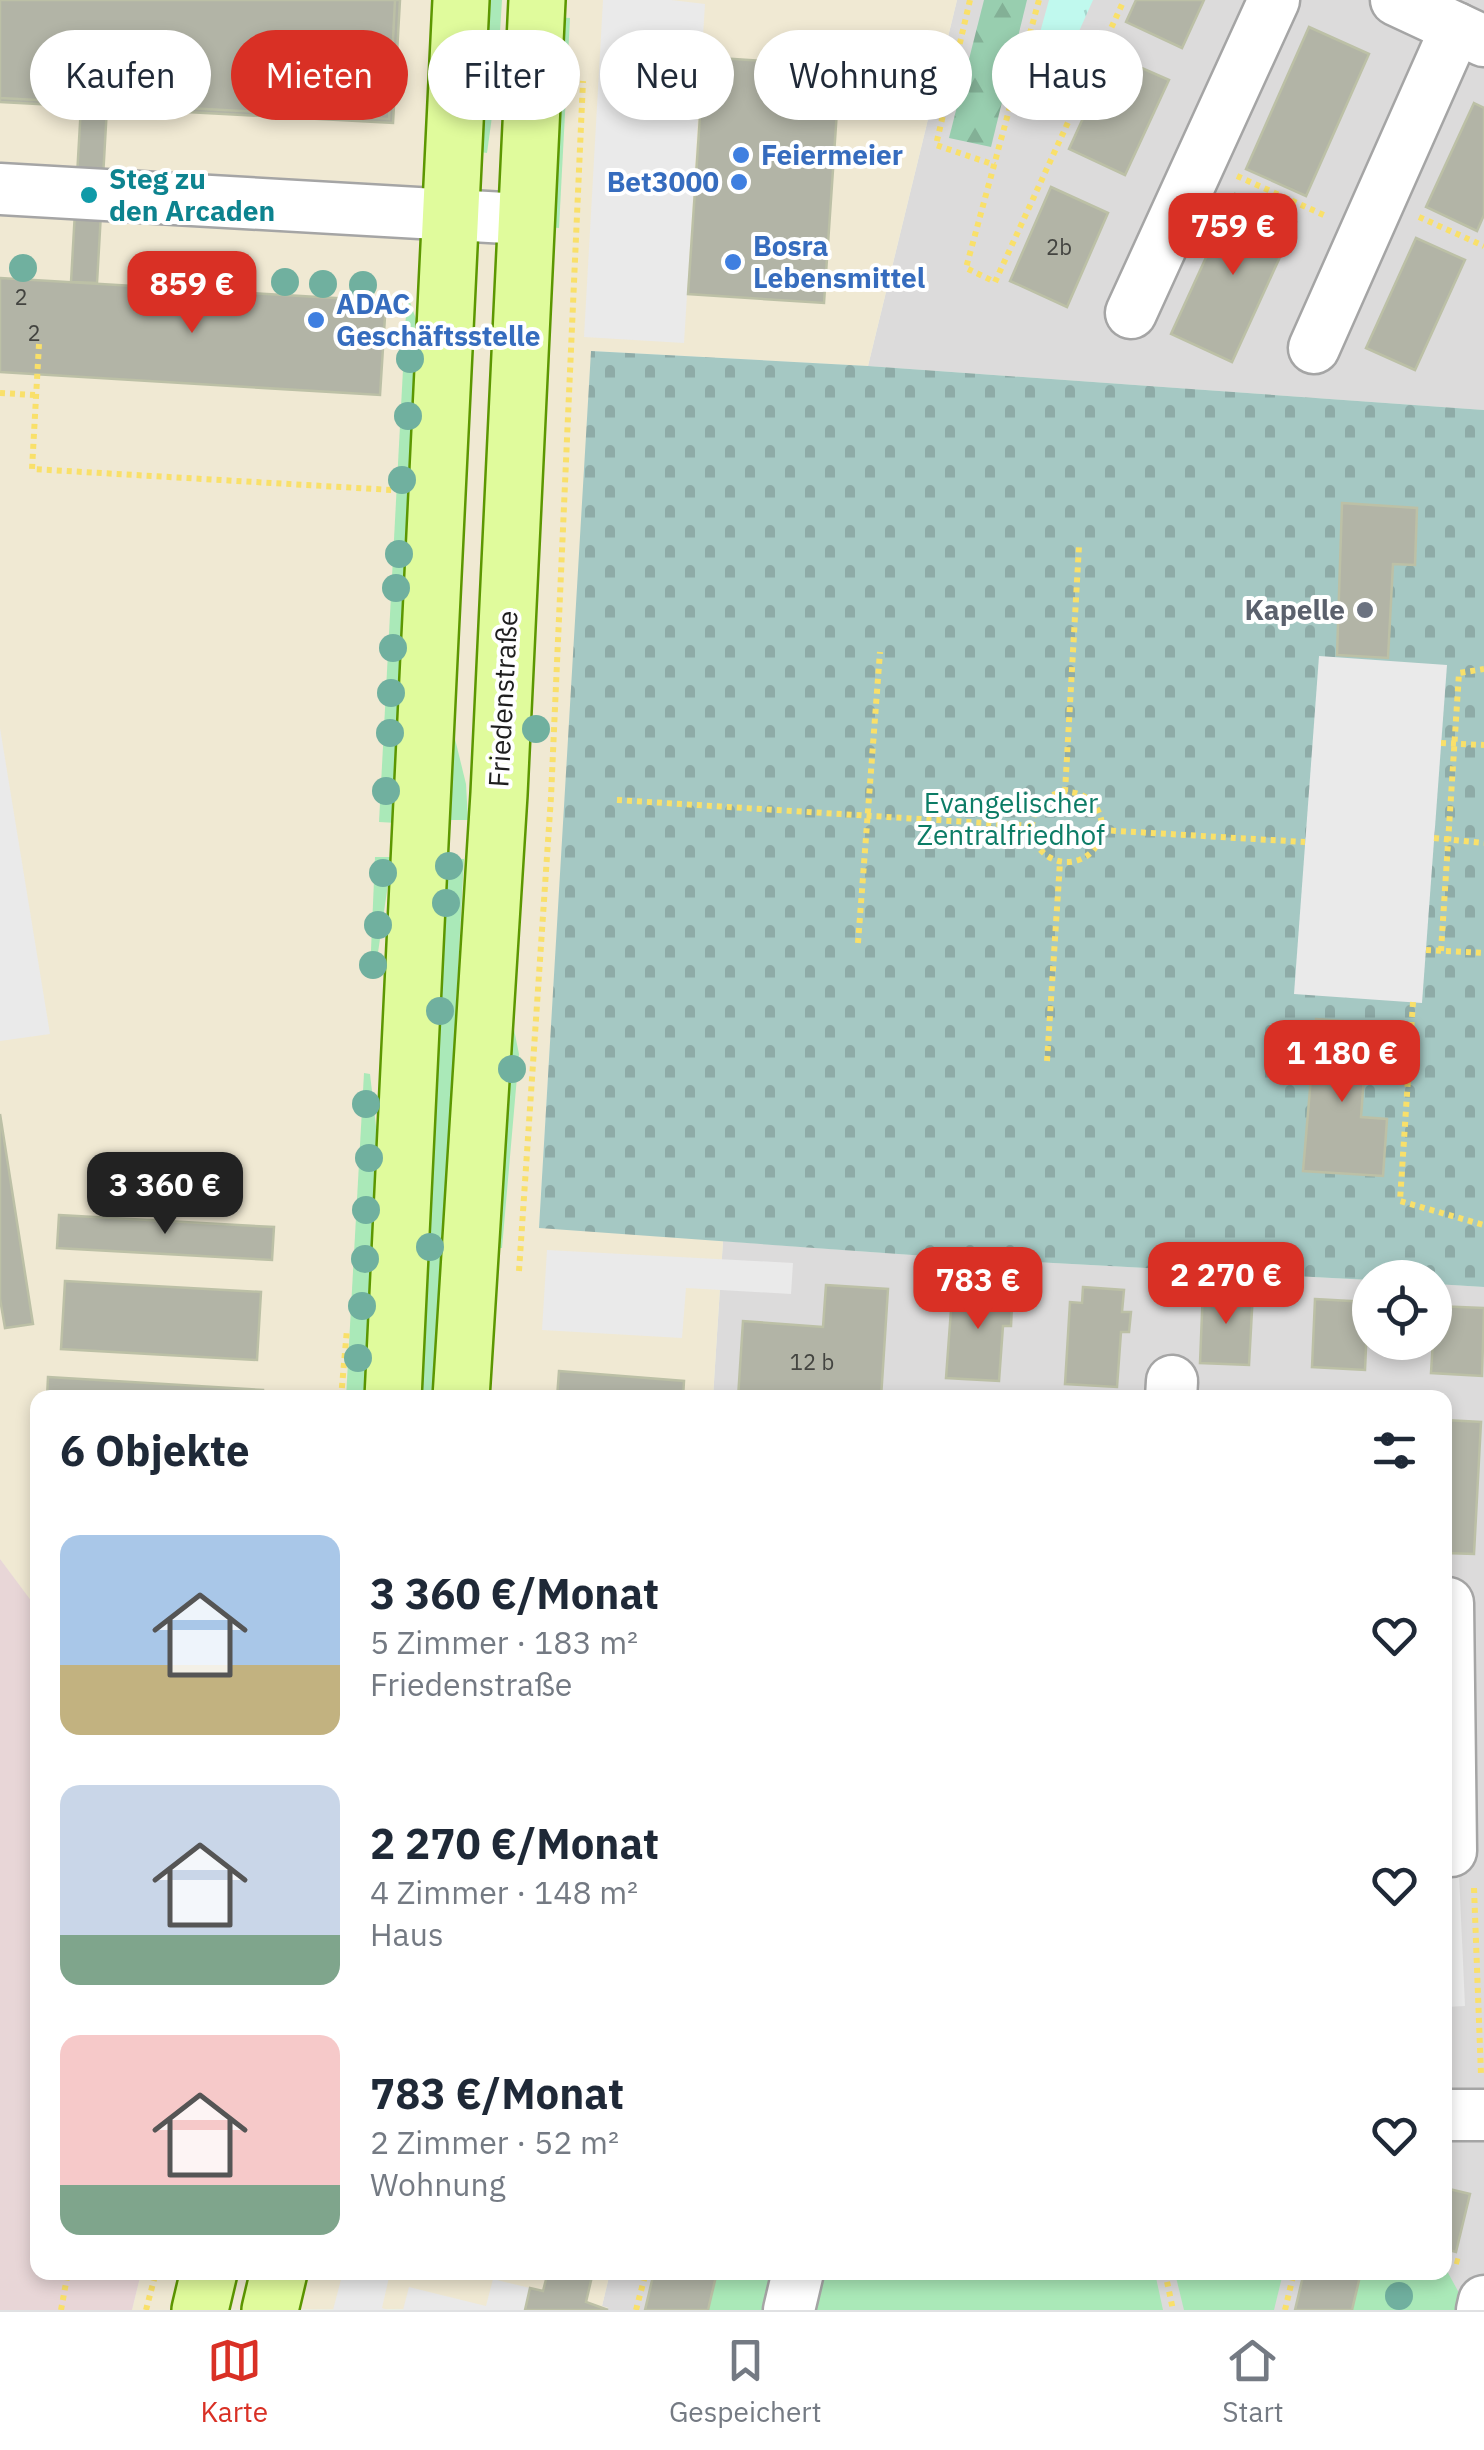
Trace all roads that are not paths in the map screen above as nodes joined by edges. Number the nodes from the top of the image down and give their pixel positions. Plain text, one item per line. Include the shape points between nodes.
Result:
1 (460, 0) edge
2 (537, 0) edge
3 (1274, 0) edge
4 (1396, 0) edge
5 (1470, 34) edge
6 (0, 189) edge
7 (58, 190) junction
8 (0, 210) edge
9 (449, 216) junction
10 (524, 219) junction
11 (1131, 313) dead end
12 (1314, 348) dead end
13 (393, 1390) edge
14 (462, 1390) edge
15 (1459, 1603) edge
16 (1462, 1861) road end
17 (1452, 2115) edge
18 (1484, 2115) edge
19 (207, 2280) edge
20 (277, 2280) edge
21 (796, 2280) edge
22 (200, 2310) edge
23 (270, 2310) edge
24 (789, 2310) edge

1 - 9 main road
2 - 10 main road, Friedenstraße
3 - 11 street
4 - 5 street
5 - 12 street via 1373,216
6 - 7 street
7 - 8 street
7 - 9 street
9 - 10 street
9 - 13 main road
10 - 14 main road, Friedenstraße via 499,794
15 - 16 street
17 - 18 street
19 - 22 main road
20 - 23 main road
21 - 24 street

